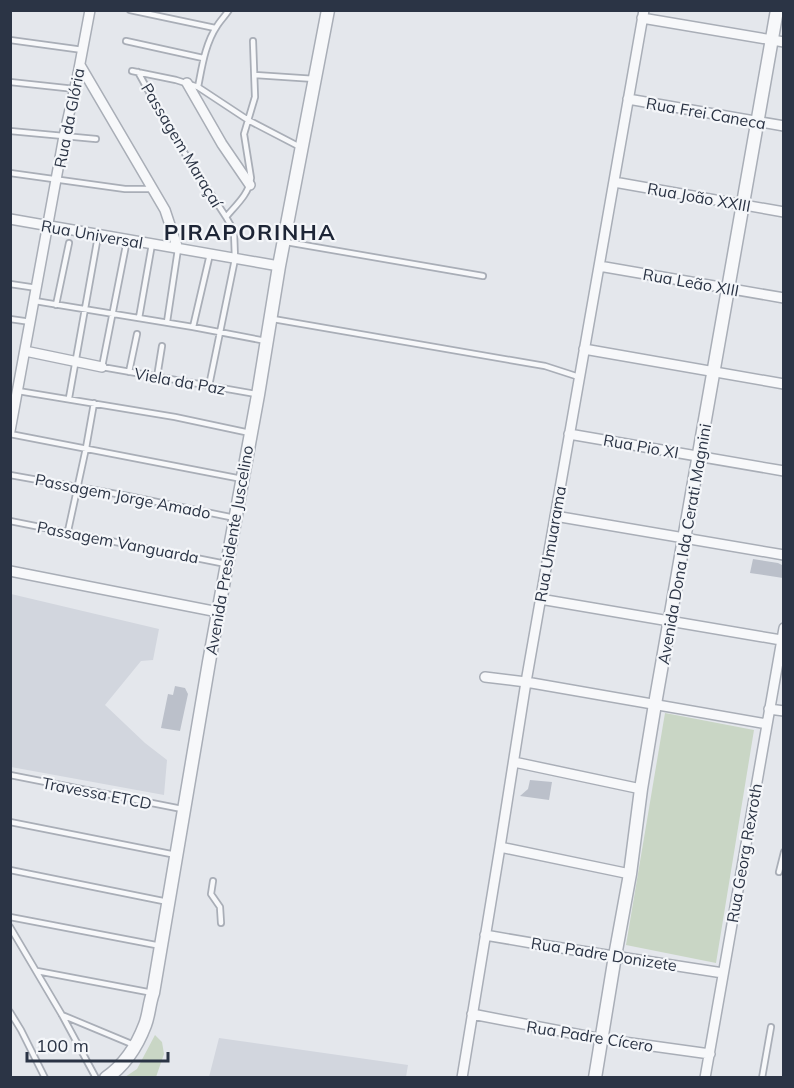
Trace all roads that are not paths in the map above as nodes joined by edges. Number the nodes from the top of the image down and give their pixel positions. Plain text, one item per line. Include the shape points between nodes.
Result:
1 (90, 10) edge
2 (130, 10) edge
3 (229, 10) edge
4 (328, 10) edge
5 (777, 10) edge
6 (643, 14) edge
7 (215, 28) junction
8 (10, 40) edge
9 (126, 41) dead end
10 (253, 41) dead end
11 (778, 41) edge
12 (83, 50) junction
13 (203, 58) junction
14 (80, 65) junction
15 (132, 71) dead end
16 (138, 72) junction
17 (255, 75) junction
18 (315, 79) junction
19 (10, 82) edge
20 (187, 83) junction
21 (198, 87) junction
22 (75, 89) junction
23 (628, 99) junction
24 (248, 120) junction
25 (758, 122) junction
26 (783, 126) edge
27 (10, 131) edge
28 (64, 136) junction
29 (96, 139) dead end
30 (301, 148) junction
31 (10, 173) edge
32 (57, 179) junction
33 (614, 182) junction
34 (250, 185) junction
35 (153, 189) junction
36 (743, 205) junction
37 (783, 212) edge
38 (226, 217) junction
39 (10, 219) edge
40 (49, 226) junction
41 (98, 235) junction
42 (127, 240) junction
43 (284, 242) junction
44 (69, 243) dead end
45 (152, 244) junction
46 (178, 249) junction
47 (210, 254) junction
48 (235, 259) junction
49 (279, 266) junction
50 (599, 266) junction
51 (483, 276) dead end
52 (10, 284) edge
53 (37, 288) junction
54 (729, 289) junction
55 (783, 298) edge
56 (35, 301) junction
57 (56, 304) junction
58 (85, 309) junction
59 (112, 314) junction
60 (139, 318) junction
61 (270, 318) junction
62 (10, 319) edge
63 (31, 322) junction
64 (167, 322) junction
65 (193, 327) junction
66 (220, 332) junction
67 (137, 334) dead end
68 (266, 341) junction
69 (162, 346) dead end
70 (584, 349) junction
71 (25, 351) junction
72 (75, 361) junction
73 (102, 367) junction
74 (10, 370) edge
75 (21, 372) junction
76 (129, 372) junction
77 (714, 372) junction
78 (157, 376) junction
79 (579, 377) junction
80 (783, 384) edge
81 (209, 386) junction
82 (18, 391) junction
83 (258, 394) junction
84 (69, 398) junction
85 (94, 403) junction
86 (10, 433) edge
87 (250, 433) junction
88 (569, 434) junction
89 (86, 448) junction
90 (699, 456) junction
91 (783, 471) edge
92 (10, 475) edge
93 (242, 479) junction
94 (78, 488) junction
95 (555, 516) junction
96 (235, 518) junction
97 (10, 520) edge
98 (68, 531) junction
99 (685, 538) junction
100 (783, 555) edge
101 (226, 564) junction
102 (10, 571) edge
103 (540, 599) junction
104 (218, 612) junction
105 (670, 621) junction
106 (783, 628) edge
107 (781, 640) junction
108 (485, 676) dead end
109 (526, 682) junction
110 (656, 704) junction
111 (769, 709) junction
112 (783, 711) edge
113 (767, 724) junction
114 (513, 762) junction
115 (10, 776) edge
116 (641, 789) junction
117 (184, 810) junction
118 (10, 822) edge
119 (501, 847) junction
120 (783, 852) edge
121 (176, 855) junction
122 (10, 870) edge
123 (779, 872) dead end
124 (630, 874) junction
125 (213, 881) dead end
126 (168, 902) junction
127 (10, 917) edge
128 (221, 924) dead end
129 (10, 927) edge
130 (485, 935) junction
131 (161, 946) junction
132 (615, 956) junction
133 (37, 971) junction
134 (723, 973) junction
135 (153, 993) junction
136 (10, 1012) edge
137 (472, 1014) junction
138 (62, 1015) junction
139 (771, 1027) dead end
140 (602, 1040) junction
141 (135, 1045) junction
142 (710, 1054) junction
143 (45, 1077) edge
144 (96, 1077) edge
145 (106, 1077) edge
146 (462, 1077) edge
147 (595, 1077) edge
148 (705, 1077) edge
149 (762, 1077) edge

1 - 12 street, Rua da Glória
2 - 7 lane
3 - 7 lane
4 - 18 street, Avenida Presidente Juscelino
5 - 11 street, Avenida Dona Ida Cerati Magnini
6 - 11 street
6 - 23 street, Rua Umuarama
7 - 13 lane
8 - 12 lane
9 - 13 lane
10 - 17 lane
11 - 25 street, Avenida Dona Ida Cerati Magnini
12 - 14 street, Rua da Glória
13 - 21 lane
14 - 22 street, Rua da Glória
14 - 35 street
15 - 16 lane
16 - 20 lane
16 - 38 lane, Passagem Maraçaí
17 - 18 lane
17 - 24 lane via 255,97
18 - 30 street, Avenida Presidente Juscelino
19 - 22 lane
20 - 21 lane
20 - 34 street
21 - 24 lane
22 - 28 street, Rua da Glória
23 - 25 street, Rua Frei Caneca
23 - 33 street, Rua Umuarama
24 - 30 lane
24 - 34 lane via 244,143
25 - 26 street, Rua Frei Caneca
25 - 36 street, Avenida Dona Ida Cerati Magnini
27 - 28 lane
28 - 29 lane
28 - 32 street, Rua da Glória
30 - 43 street, Avenida Presidente Juscelino
31 - 32 lane
32 - 35 lane
32 - 40 street, Rua da Glória
33 - 36 street, Rua João XXIII
33 - 50 street, Rua Umuarama
34 - 38 lane
35 - 46 street
36 - 37 street, Rua João XXIII
36 - 54 street, Avenida Dona Ida Cerati Magnini
38 - 48 lane, Passagem Maraçaí via 234,231
39 - 40 street, Rua Universal
40 - 41 street, Rua Universal
40 - 53 street, Rua da Glória
41 - 42 street, Rua Universal
41 - 58 lane
42 - 45 street, Rua Universal
42 - 59 lane
43 - 49 street, Avenida Presidente Juscelino
43 - 51 lane
44 - 57 lane
45 - 46 street, Rua Universal
45 - 60 lane
46 - 47 street, Rua Universal
46 - 64 lane
47 - 48 street, Rua Universal
47 - 65 lane
48 - 49 street, Rua Universal
48 - 66 lane, Passagem Maraçaí
49 - 61 street, Avenida Presidente Juscelino
50 - 54 street, Rua Leão XIII
50 - 70 street, Rua Umuarama
52 - 53 lane
53 - 56 street, Rua da Glória
54 - 55 street, Rua Leão XIII
54 - 77 street, Avenida Dona Ida Cerati Magnini
56 - 57 lane
56 - 63 street, Rua da Glória
57 - 58 lane
58 - 59 lane
58 - 72 lane
59 - 60 lane
59 - 73 lane
60 - 64 lane
61 - 68 street, Avenida Presidente Juscelino
61 - 79 lane via 545,366
62 - 63 lane
63 - 71 street, Rua da Glória
64 - 65 lane
65 - 66 lane
66 - 68 lane
66 - 81 lane, Passagem Maraçaí
67 - 76 lane
68 - 83 street, Avenida Presidente Juscelino
69 - 78 lane
70 - 77 street
70 - 79 street, Rua Umuarama
71 - 72 street
71 - 75 street, Rua da Glória
72 - 73 street
72 - 84 lane
73 - 76 lane, Viela da Paz
74 - 75 street
75 - 82 street, Rua da Glória
76 - 78 lane, Viela da Paz
77 - 80 street
77 - 90 street, Avenida Dona Ida Cerati Magnini
78 - 81 lane, Viela da Paz
79 - 88 street, Rua Umuarama
81 - 83 lane, Viela da Paz
82 - 84 lane
82 - 86 street, Rua da Glória
83 - 87 street, Avenida Presidente Juscelino
84 - 85 lane
85 - 87 lane
85 - 89 lane
86 - 89 lane
87 - 93 street, Avenida Presidente Juscelino
88 - 90 street, Rua Pio XI
88 - 95 street, Rua Umuarama
89 - 93 lane
89 - 94 lane
90 - 91 street, Rua Pio XI
90 - 99 street, Avenida Dona Ida Cerati Magnini
92 - 94 lane, Passagem Jorge Amado
93 - 96 street, Avenida Presidente Juscelino
94 - 96 lane, Passagem Jorge Amado
94 - 98 lane
95 - 99 street
95 - 103 street, Rua Umuarama
96 - 101 street, Avenida Presidente Juscelino
97 - 98 lane, Passagem Vanguarda
98 - 101 lane, Passagem Vanguarda
99 - 100 street
99 - 105 street, Avenida Dona Ida Cerati Magnini
101 - 104 street, Avenida Presidente Juscelino
102 - 104 street
103 - 105 street
103 - 109 street, Rua Umuarama
104 - 117 street, Avenida Presidente Juscelino
105 - 107 street
105 - 110 street, Avenida Dona Ida Cerati Magnini
106 - 107 street, Rua Georg Rexroth
107 - 111 street, Rua Georg Rexroth
108 - 109 street
109 - 110 street
109 - 114 street, Rua Umuarama
110 - 113 street
110 - 116 street, Avenida Dona Ida Cerati Magnini
111 - 112 street
111 - 113 street, Rua Georg Rexroth
113 - 134 street, Rua Georg Rexroth
114 - 116 street
114 - 119 street, Rua Umuarama
115 - 117 lane, Travessa ETCD
116 - 124 street, Avenida Dona Ida Cerati Magnini
117 - 121 street, Avenida Presidente Juscelino
118 - 121 lane
119 - 124 street
119 - 130 street, Rua Umuarama
120 - 123 lane
121 - 126 street, Avenida Presidente Juscelino
122 - 126 lane
124 - 132 street, Avenida Dona Ida Cerati Magnini
125 - 128 lane via 211,894 220,907
126 - 131 street, Avenida Presidente Juscelino
127 - 131 lane
129 - 133 lane
130 - 132 street, Rua Padre Donizete
130 - 137 street, Rua Umuarama
131 - 135 street, Avenida Presidente Juscelino
132 - 134 street, Rua Padre Donizete
132 - 140 street, Avenida Dona Ida Cerati Magnini
133 - 135 lane
133 - 138 lane
134 - 142 street, Rua Georg Rexroth
135 - 141 street, Avenida Presidente Juscelino via 145,1026
136 - 143 lane
137 - 140 street, Rua Padre Cícero
137 - 146 street, Rua Umuarama
138 - 141 lane
138 - 144 lane
139 - 149 lane
140 - 142 street, Rua Padre Cícero
140 - 147 street, Avenida Dona Ida Cerati Magnini
141 - 145 street, Avenida Presidente Juscelino via 114,1073
142 - 148 street, Rua Georg Rexroth

